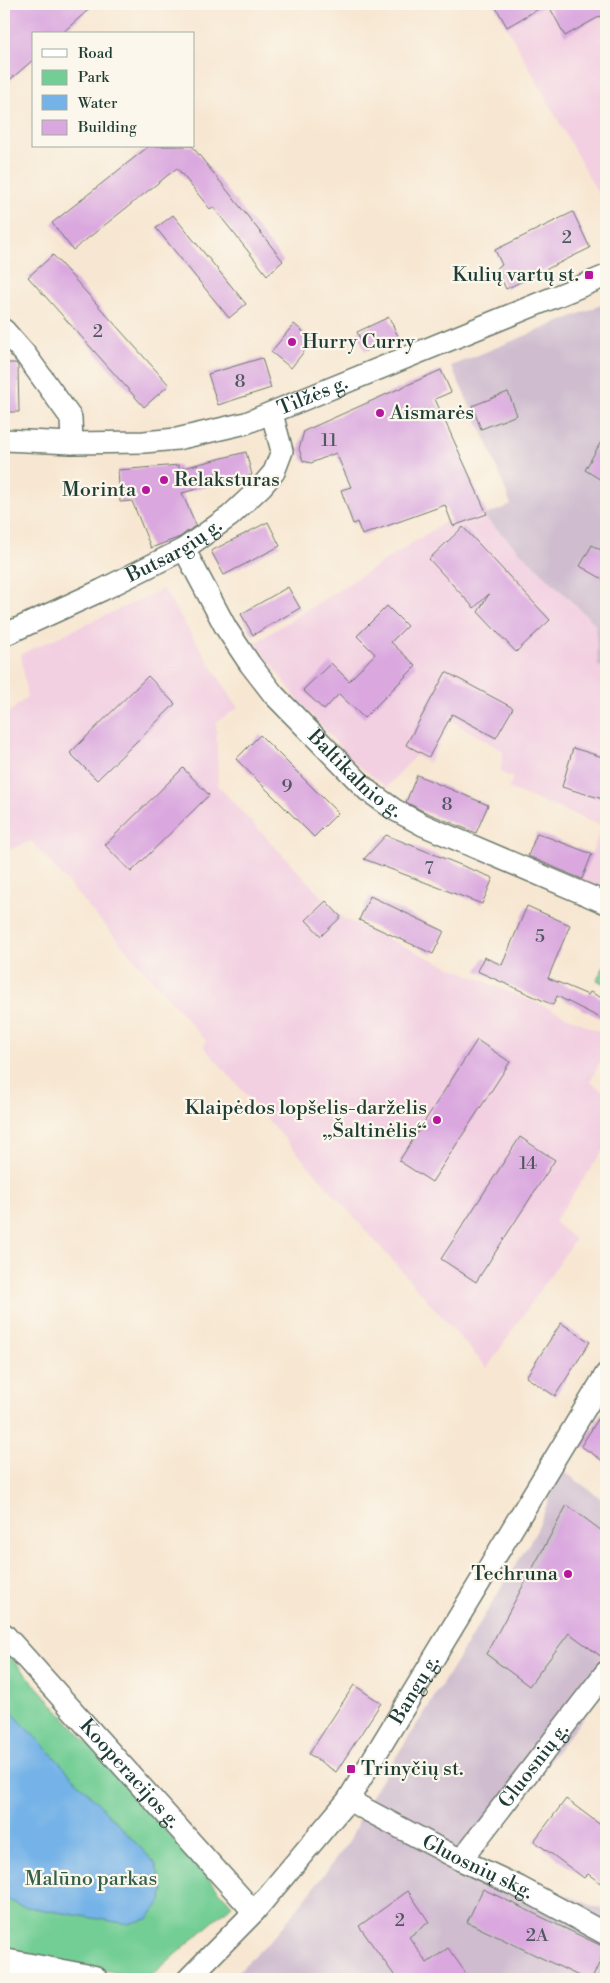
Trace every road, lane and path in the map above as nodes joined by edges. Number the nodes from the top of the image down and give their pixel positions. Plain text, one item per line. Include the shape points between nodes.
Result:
1 (606, 276) edge
2 (4, 330) edge
3 (272, 414) junction
4 (4, 440) edge
5 (72, 443) junction
6 (184, 549) junction
7 (4, 635) edge
8 (606, 903) edge
9 (606, 1374) edge
10 (4, 1634) edge
11 (606, 1672) edge
12 (348, 1800) junction
13 (461, 1860) junction
14 (254, 1912) junction
15 (606, 1934) edge
16 (4, 1962) edge
17 (94, 1979) edge
18 (188, 1979) edge

1 - 3 street, Tilžės g.
2 - 5 street via 71,418
3 - 5 street, Tilžės g. via 177,439
3 - 6 street, Butsargių g. via 282,451 274,472 230,516
4 - 5 street, Tilžės g.
6 - 7 street, Butsargių g.
6 - 8 street, Baltikalnio g. via 226,628 250,664 274,695 368,791 423,825
9 - 12 street, Bangų g.
10 - 14 street, Kooperacijos g.
11 - 13 street, Gluosnių g.
12 - 13 street, Gluosnių skg.
12 - 14 street, Bangų g.
13 - 15 street, Gluosnių skg.
14 - 18 street, Bangų g.
16 - 17 main road

